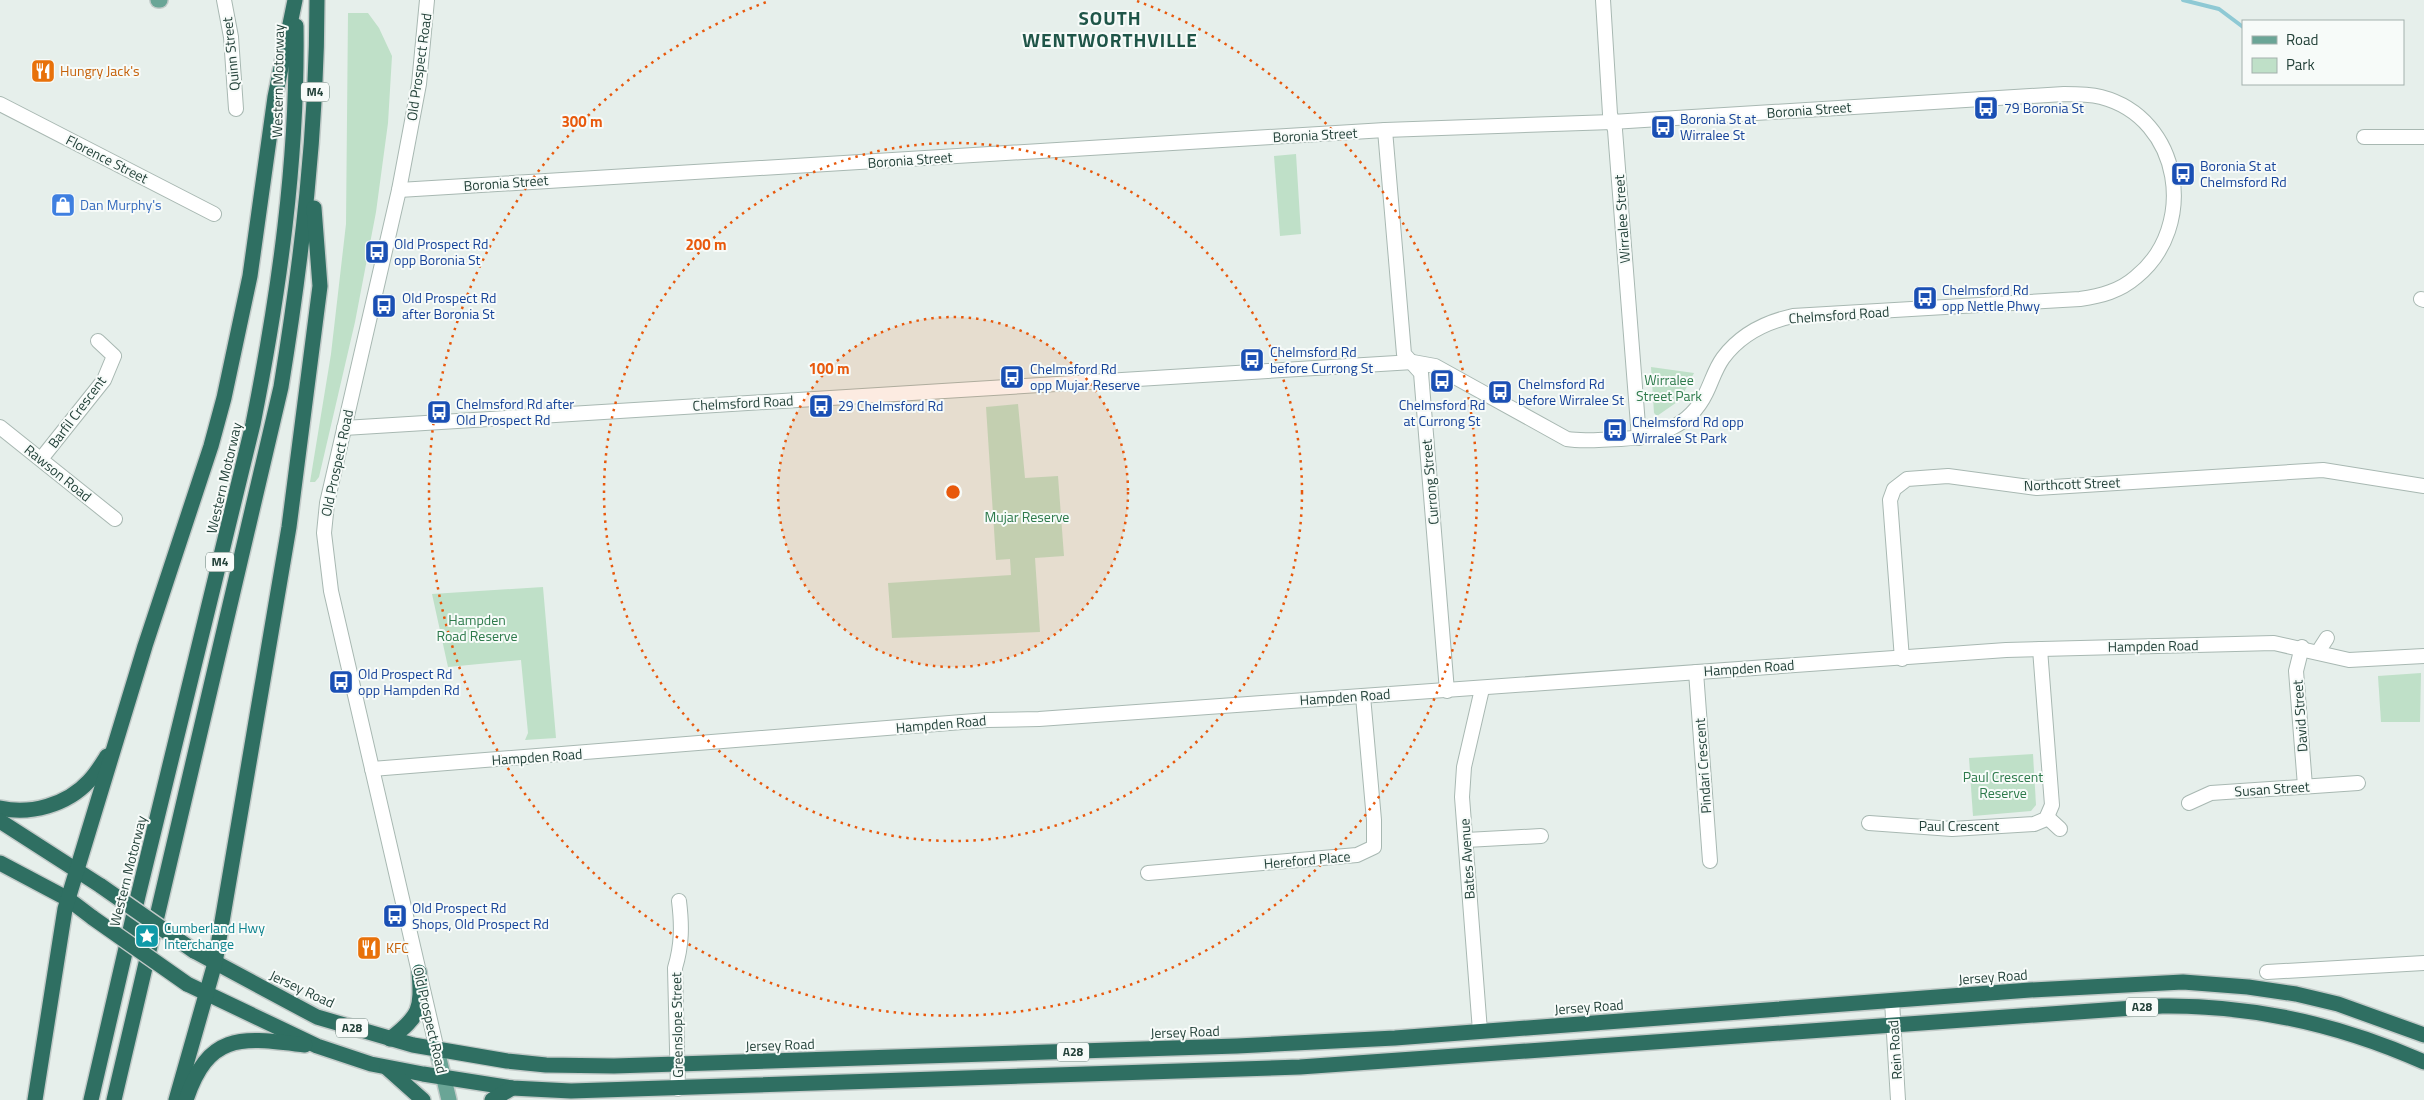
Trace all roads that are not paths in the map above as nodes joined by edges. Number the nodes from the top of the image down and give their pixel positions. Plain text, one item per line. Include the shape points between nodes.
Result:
1 (224, 0) edge
2 (295, 0) edge
3 (317, 0) edge
4 (427, 0) edge
5 (1603, 0) edge
6 (293, 16) junction
7 (0, 104) edge
8 (236, 109) dead end
9 (1612, 122) junction
10 (1385, 130) junction
11 (2424, 136) edge
12 (2364, 137) dead end
13 (311, 169) junction
14 (399, 190) junction
15 (2175, 192) joint
16 (214, 214) dead end
17 (98, 341) dead end
18 (1413, 362) junction
19 (0, 427) edge
20 (344, 428) junction
21 (1639, 438) junction
22 (41, 459) junction
23 (2424, 486) edge
24 (115, 519) dead end
25 (2327, 638) dead end
26 (2302, 647) junction
27 (2040, 649) junction
28 (2318, 652) junction
29 (2424, 656) edge
30 (1902, 659) junction
31 (1696, 672) junction
32 (1482, 689) junction
33 (1447, 692) junction
34 (1363, 696) junction
35 (128, 705) junction
36 (372, 768) junction
37 (2358, 783) dead end
38 (2305, 786) junction
39 (2189, 803) dead end
40 (0, 808) edge
41 (2047, 817) junction
42 (0, 821) edge
43 (1869, 823) dead end
44 (2060, 829) dead end
45 (1541, 836) dead end
46 (1466, 840) junction
47 (1710, 861) dead end
48 (0, 864) edge
49 (77, 870) junction
50 (1148, 873) dead end
51 (68, 899) junction
52 (679, 901) dead end
53 (215, 963) junction
54 (2424, 963) edge
55 (419, 972) junction
56 (2267, 972) dead end
57 (208, 994) junction
58 (1892, 1001) junction
59 (1893, 1025) junction
60 (1480, 1031) junction
61 (2424, 1035) edge
62 (390, 1039) junction
63 (316, 1046) junction
64 (437, 1050) junction
65 (2424, 1062) edge
66 (677, 1064) junction
67 (386, 1067) junction
68 (444, 1078) junction
69 (512, 1088) junction
70 (678, 1089) junction
71 (35, 1100) edge
72 (91, 1100) edge
73 (114, 1100) edge
74 (176, 1100) edge
75 (186, 1100) edge
76 (423, 1100) edge
77 (449, 1100) edge
78 (492, 1100) edge
79 (1898, 1100) edge

1 - 8 street, Quinn Street via 232,37
2 - 6 highway
3 - 13 highway, M4
4 - 14 street, Old Prospect Road via 419,84
5 - 9 street, Wirralee Street
6 - 35 highway via 275,97 250,276 224,398
6 - 72 highway, Western Motorway / M4 via 297,74 288,195 279,281 263,373 245,461
7 - 16 street, Florence Street
9 - 10 street, Boronia Street
9 - 15 street, Boronia Street via 2083,94 2103,97 2121,105 2147,125 2169,160
9 - 21 street, Wirralee Street via 1616,136
10 - 14 street, Boronia Street
10 - 18 street, Currong Street via 1404,354
11 - 12 street
13 - 53 highway via 320,286 318,317 290,527
13 - 73 highway, M4 via 295,301 270,440
14 - 20 street, Old Prospect Road
15 - 21 street, Chelmsford Road via 2171,224 2160,248 2144,271 2118,289 2080,299 1793,316 1777,320 1756,329 1730,350 1718,366 1703,399 1682,423 1660,434
17 - 22 street, Barfil Crescent via 114,356 104,380
18 - 20 street, Chelmsford Road
18 - 21 street, Chelmsford Road via 1435,366 1567,439
18 - 33 street, Currong Street via 1421,372
19 - 22 street, Rawson Road
20 - 36 street, Old Prospect Road via 324,517 326,551 331,591
22 - 24 street, Rawson Road
23 - 30 street, Northcott Street via 2324,470 2036,488 1953,476 1907,479 1894,489 1890,500
25 - 28 street
26 - 27 street, Hampden Road via 2270,642
26 - 28 street, Hampden Road
26 - 38 street, David Street via 2296,667
27 - 30 street, Hampden Road
27 - 41 street via 2052,805
28 - 29 street, Hampden Road via 2361,661
30 - 31 street, Hampden Road
31 - 32 street, Hampden Road
31 - 47 street, Pindari Crescent
32 - 33 street, Hampden Road
32 - 46 street, Bates Avenue via 1464,768 1462,796
33 - 34 street, Hampden Road
34 - 36 street, Hampden Road via 987,720
34 - 50 street, Hereford Place via 1374,847 1357,855
35 - 40 highway via 107,756 89,782 65,799 37,809 14,811
35 - 49 highway
36 - 55 street, Old Prospect Road
37 - 38 street, Susan Street
38 - 39 street, Susan Street via 2211,793
41 - 43 street, Paul Crescent via 2034,824 1952,829
41 - 44 street
42 - 49 highway, Jersey Road / A28
45 - 46 street
46 - 60 street, Bates Avenue
48 - 51 highway, A28
49 - 51 highway
49 - 53 highway, Jersey Road / A28, bridge
51 - 57 highway, A28, bridge via 187,984
51 - 71 highway
52 - 66 street, Greenslope Street via 682,926 676,968
53 - 57 highway
53 - 62 highway, Jersey Road / A28 via 318,1017
54 - 56 street
55 - 62 highway via 421,995 417,1015
55 - 64 street, Old Prospect Road
57 - 63 highway, A28
57 - 74 highway
58 - 59 street, Rein Road
58 - 60 highway, Jersey Road / A28
58 - 61 highway, Jersey Road / A28 via 2143,983 2219,984 2330,1002
59 - 65 highway, A28 via 2118,1008 2207,1008 2311,1023 2374,1042
59 - 70 highway, A28 via 1262,1070
59 - 79 street, Rein Road
60 - 66 highway, Jersey Road / A28 via 1237,1046
62 - 64 highway, Jersey Road / A28
63 - 67 highway, A28
63 - 75 highway via 258,1040 231,1043 218,1049 198,1070
64 - 66 highway, Jersey Road / A28 via 546,1064
64 - 68 main road, Old Prospect Road
66 - 70 street, Greenslope Street
67 - 68 highway, A28
67 - 76 highway
68 - 69 highway, A28
68 - 77 main road, Old Prospect Road
69 - 70 highway, A28 via 571,1091
69 - 78 highway

